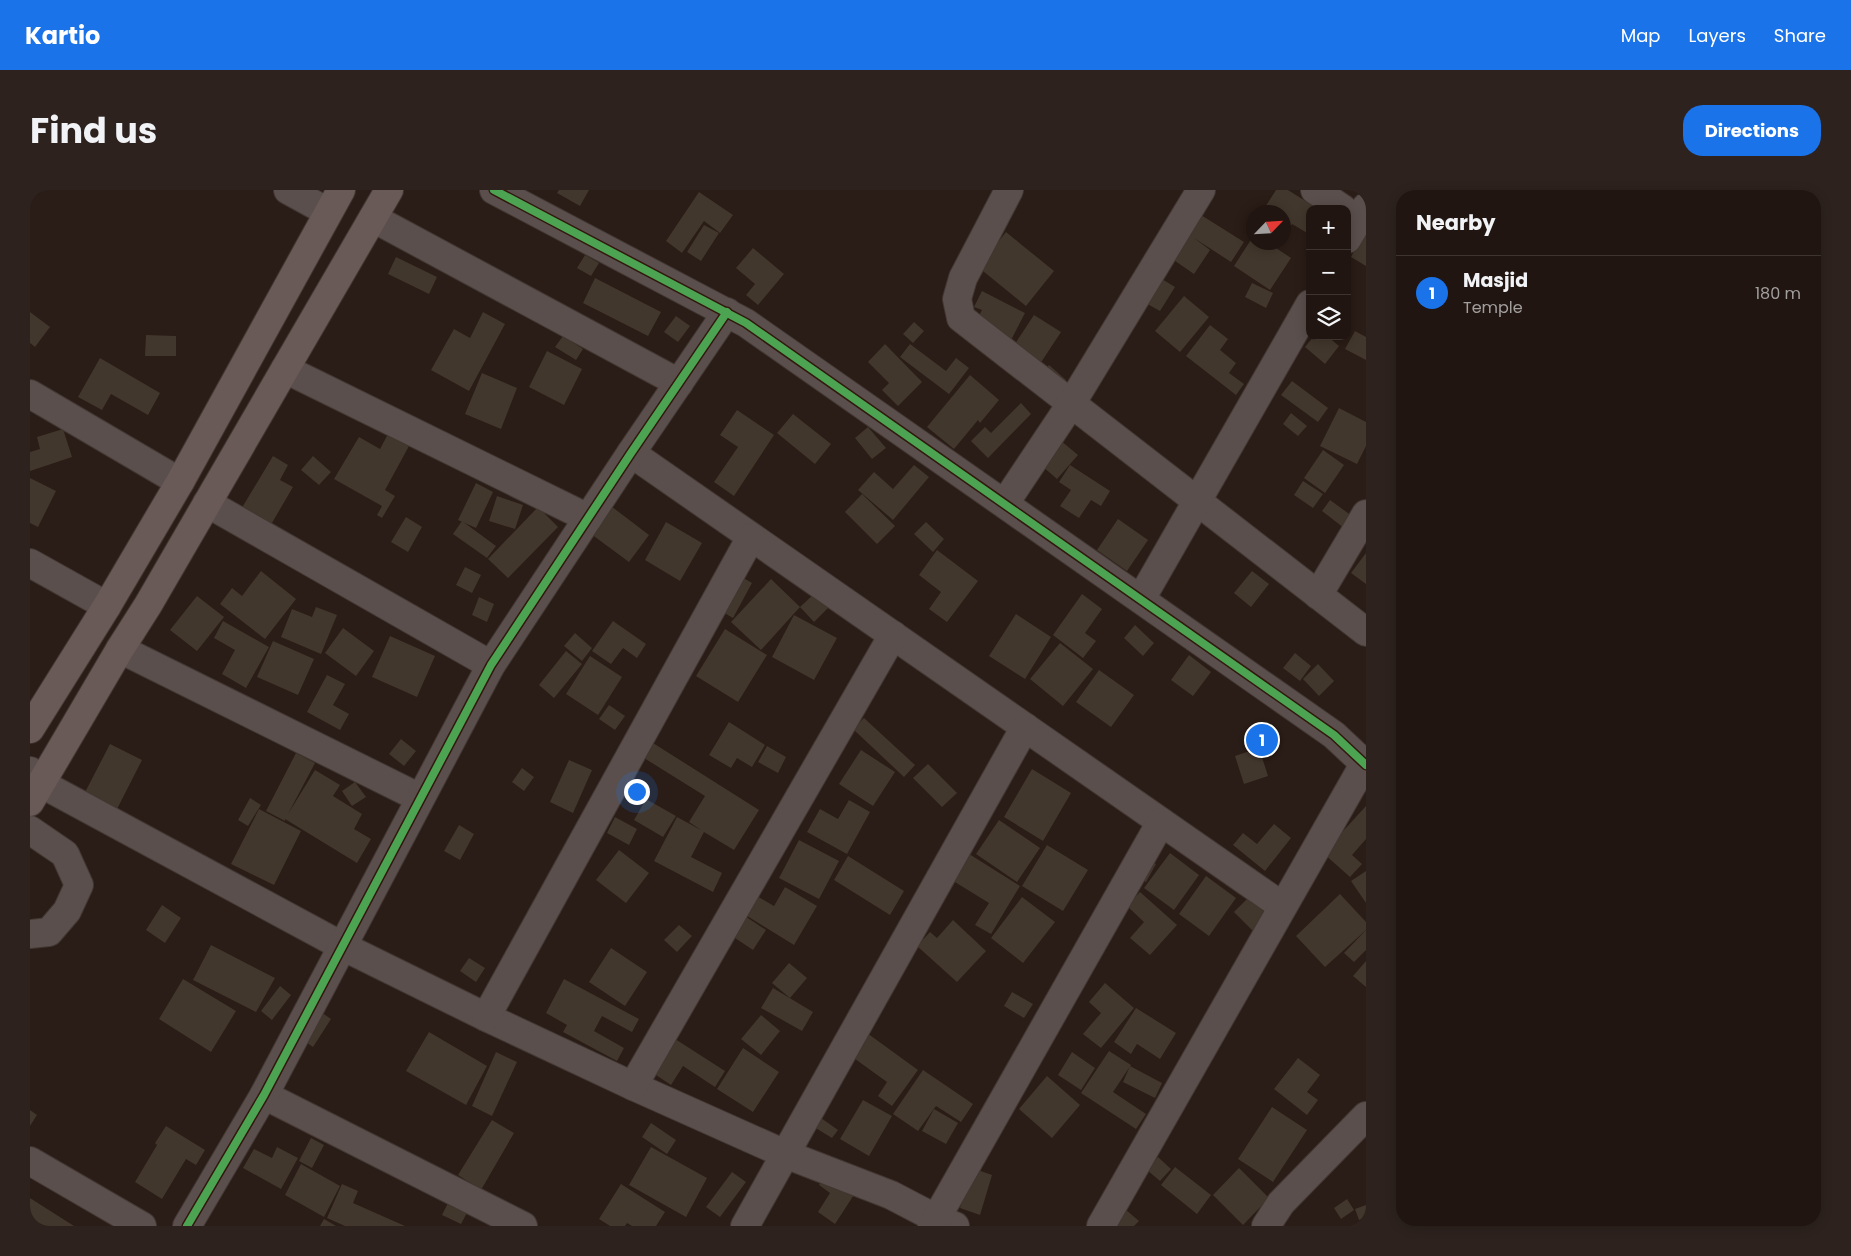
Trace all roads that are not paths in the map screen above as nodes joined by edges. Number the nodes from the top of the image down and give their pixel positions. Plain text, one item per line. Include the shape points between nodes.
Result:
1 (288, 190) edge
2 (390, 190) edge
3 (494, 190) edge
4 (1009, 190) edge
5 (1201, 190) edge
6 (1315, 190) edge
7 (335, 201) edge
8 (373, 218) junction
9 (1355, 218) edge
10 (1306, 311) edge
11 (727, 312) junction
12 (285, 369) junction
13 (679, 383) junction
14 (30, 394) edge
15 (1071, 404) junction
16 (631, 453) junction
17 (180, 482) junction
18 (1197, 501) junction
19 (207, 502) junction
20 (1005, 503) junction
21 (1366, 514) edge
22 (588, 518) junction
23 (751, 537) junction
24 (30, 563) edge
25 (1318, 595) junction
26 (1141, 599) junction
27 (107, 606) junction
28 (1366, 632) edge
29 (892, 635) junction
30 (120, 649) junction
31 (491, 665) junction
32 (1025, 728) junction
33 (30, 729) edge
34 (1365, 763) edge
35 (34, 786) edge
36 (420, 798) junction
37 (1161, 822) junction
38 (30, 830) edge
39 (1282, 906) junction
40 (30, 934) edge
41 (342, 946) junction
42 (486, 1017) junction
43 (633, 1086) junction
44 (264, 1095) junction
45 (1366, 1116) edge
46 (785, 1154) junction
47 (30, 1161) edge
48 (1288, 1215) edge
49 (941, 1224) edge
50 (142, 1226) edge
51 (187, 1226) edge
52 (523, 1226) edge
53 (745, 1226) edge
54 (1101, 1226) edge
55 (1266, 1226) edge

1 - 7 street
2 - 8 main road
3 - 11 street
4 - 15 street via 964,278 958,299 961,318
5 - 15 street
6 - 9 street
7 - 17 main road
8 - 12 main road
8 - 13 street
10 - 18 street
11 - 13 street
11 - 20 street via 746,322
12 - 19 main road
12 - 22 street
13 - 16 street
14 - 17 street
15 - 18 street
15 - 20 street
16 - 22 street
16 - 23 street
17 - 27 main road
18 - 25 street
18 - 26 street
19 - 30 main road
19 - 31 street
20 - 26 street
21 - 25 street
22 - 31 street
23 - 29 street
23 - 42 street
24 - 27 street
25 - 28 street
26 - 34 street via 1334,735
27 - 33 main road
29 - 32 street
29 - 43 street
30 - 35 main road
30 - 36 street
31 - 36 street
32 - 37 street
32 - 46 street
34 - 39 street
35 - 41 street
36 - 41 street
37 - 39 street
37 - 49 street
38 - 40 street via 65,854 78,885 67,911 49,932
39 - 54 street
41 - 42 street
41 - 44 street
42 - 43 street
43 - 46 street
44 - 51 street
44 - 52 street
45 - 48 street
46 - 49 street via 891,1196
46 - 53 street
47 - 50 street
48 - 55 street

